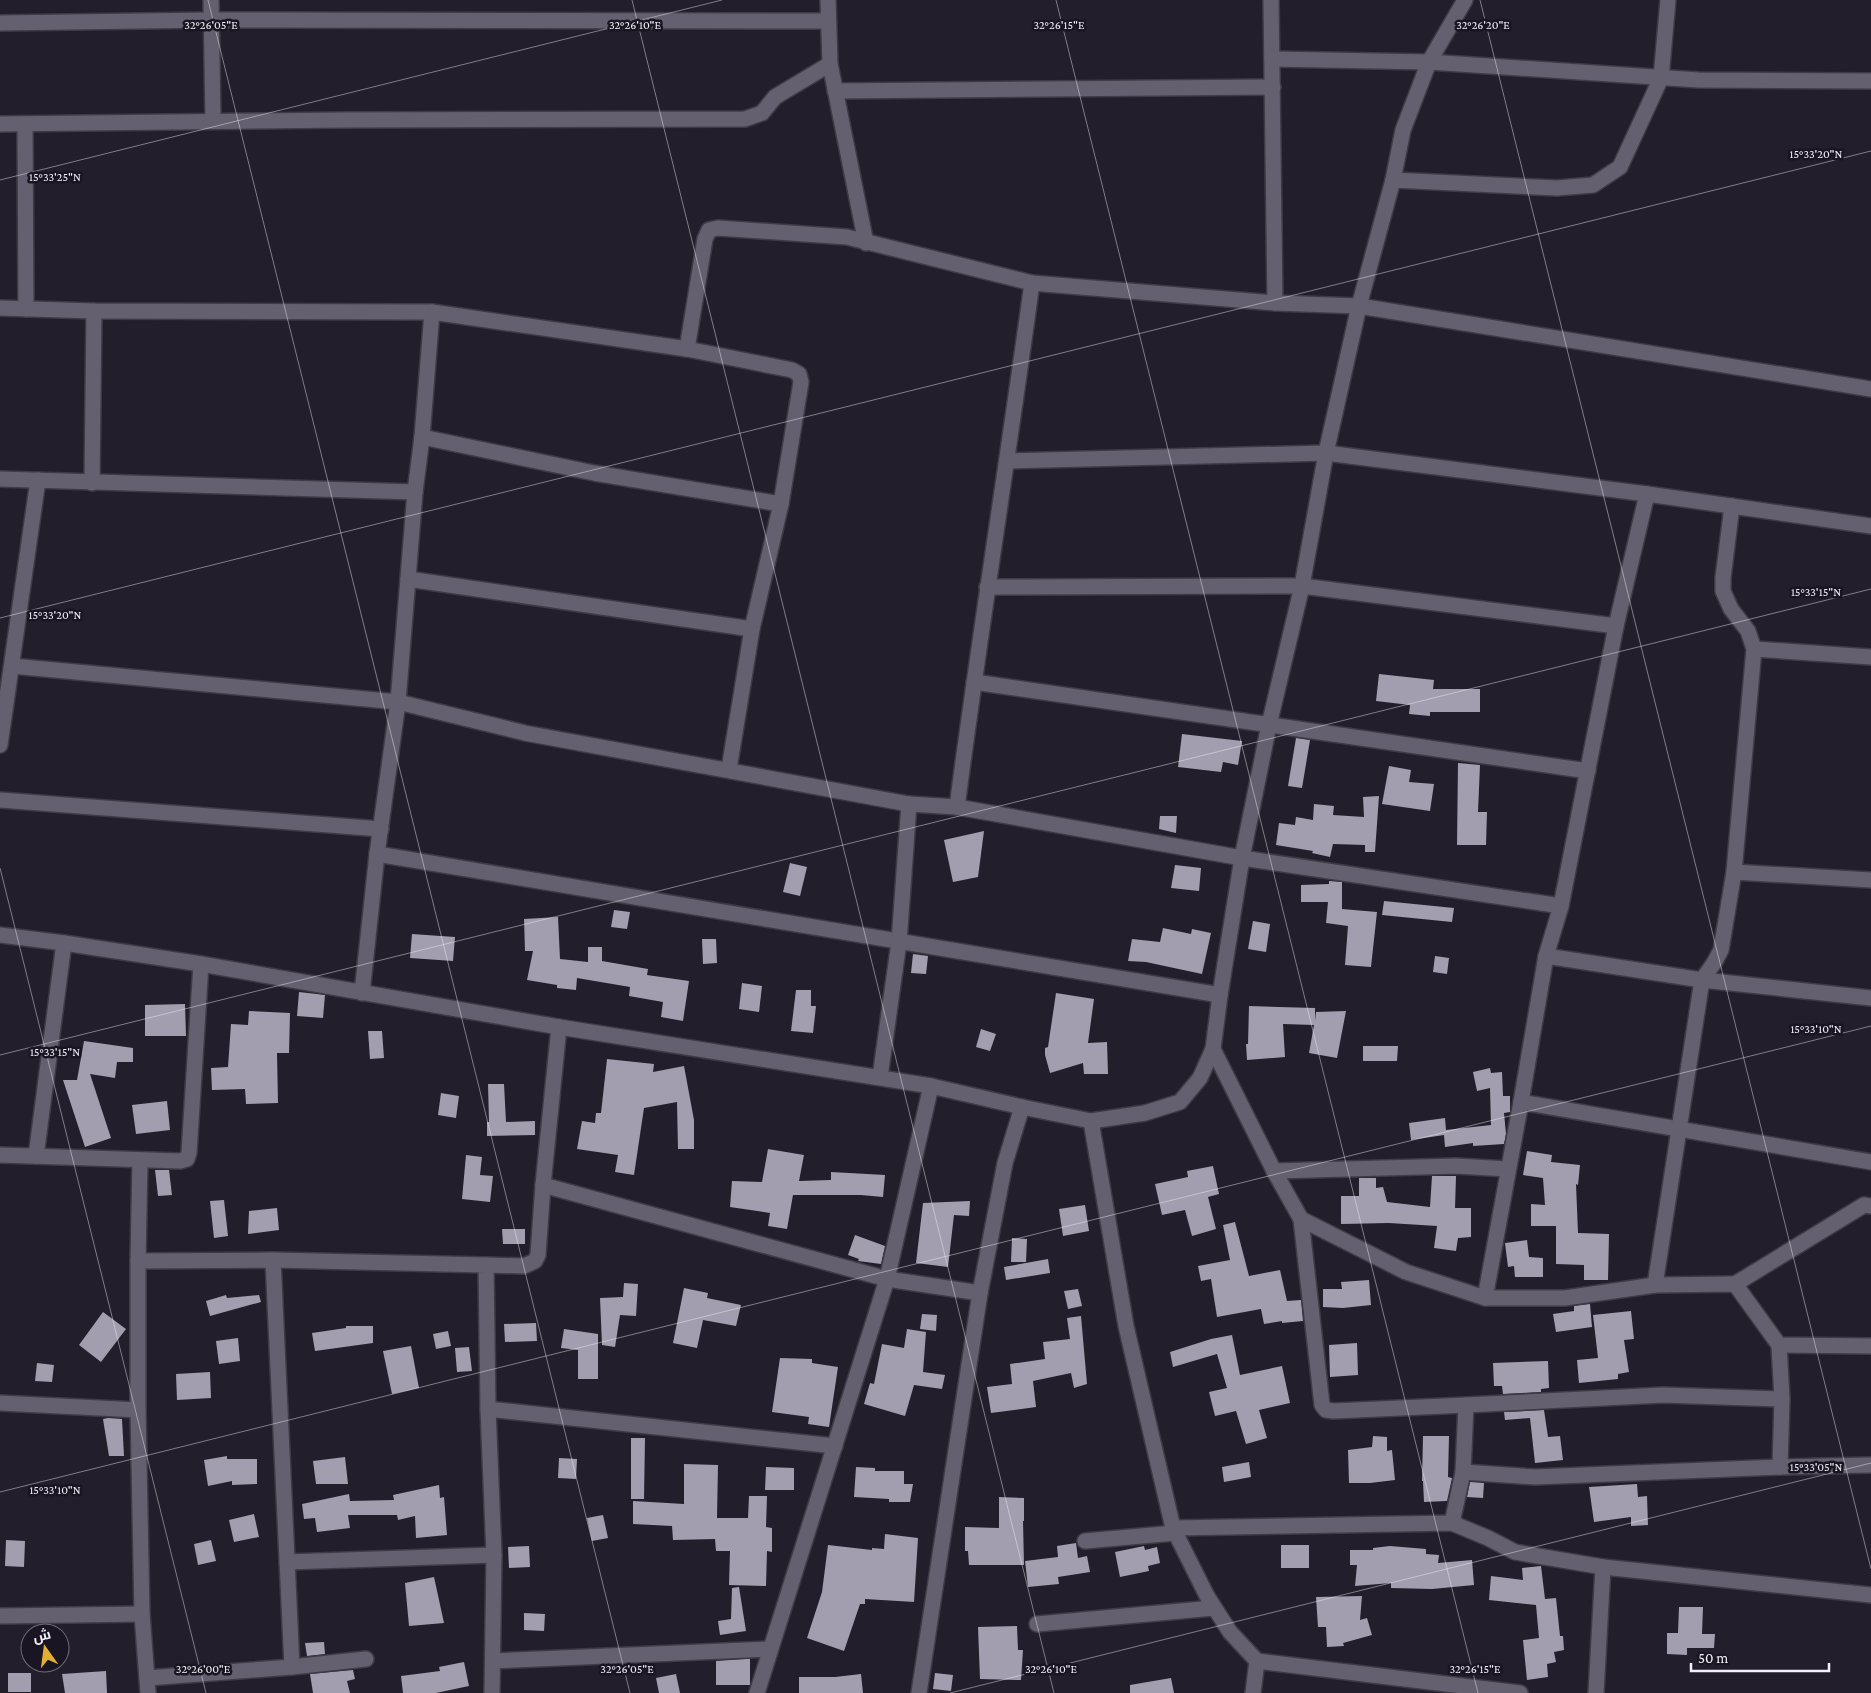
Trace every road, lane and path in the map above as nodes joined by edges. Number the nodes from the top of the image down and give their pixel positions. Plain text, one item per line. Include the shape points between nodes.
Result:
1 (211, 0) edge
2 (828, 0) edge
3 (1271, 0) edge
4 (1465, 0) edge
5 (1668, 0) edge
6 (211, 20) junction
7 (828, 21) junction
8 (0, 23) edge
9 (1272, 59) junction
10 (1429, 62) junction
11 (830, 64) junction
12 (1661, 78) junction
13 (1871, 81) edge
14 (1272, 87) junction
15 (835, 91) junction
16 (213, 122) junction
17 (0, 124) edge
18 (25, 124) junction
19 (1393, 180) junction
20 (866, 243) junction
21 (1032, 282) junction
22 (1276, 303) junction
23 (1359, 306) junction
24 (0, 308) edge
25 (26, 309) junction
26 (94, 311) junction
27 (432, 312) junction
28 (687, 349) junction
29 (1871, 389) edge
30 (422, 437) junction
31 (1326, 453) junction
32 (1007, 461) junction
33 (0, 479) edge
34 (38, 480) junction
35 (92, 482) junction
36 (414, 492) junction
37 (1648, 494) junction
38 (781, 504) junction
39 (1732, 506) junction
40 (1871, 526) edge
41 (408, 579) junction
42 (1302, 586) junction
43 (987, 587) junction
44 (1616, 626) junction
45 (752, 629) junction
46 (1754, 649) junction
47 (1871, 657) edge
48 (12, 666) junction
49 (974, 682) junction
50 (398, 702) junction
51 (1269, 726) junction
52 (0, 745) edge
53 (728, 769) junction
54 (1588, 771) junction
55 (0, 800) edge
56 (909, 804) junction
57 (957, 807) junction
58 (381, 830) junction
59 (378, 854) junction
60 (1242, 858) junction
61 (1734, 872) junction
62 (1871, 880) edge
63 (1561, 906) junction
64 (0, 935) edge
65 (899, 942) junction
66 (64, 943) junction
67 (1546, 956) junction
68 (201, 964) junction
69 (1702, 980) junction
70 (362, 993) junction
71 (1220, 996) junction
72 (1871, 998) edge
73 (559, 1027) junction
74 (1213, 1049) junction
75 (880, 1077) junction
76 (931, 1086) junction
77 (1521, 1102) junction
78 (1022, 1108) junction
79 (1091, 1121) junction
80 (1679, 1129) junction
81 (0, 1155) edge
82 (36, 1156) junction
83 (140, 1160) junction
84 (1871, 1162) edge
85 (1508, 1169) junction
86 (1274, 1171) junction
87 (543, 1185) junction
88 (1868, 1203) edge
89 (1301, 1219) junction
90 (273, 1260) junction
91 (138, 1261) junction
92 (486, 1265) junction
93 (887, 1279) junction
94 (1735, 1284) junction
95 (1655, 1285) junction
96 (980, 1293) junction
97 (1485, 1298) junction
98 (1779, 1346) junction
99 (1871, 1346) edge
100 (1782, 1399) junction
101 (0, 1403) edge
102 (1466, 1405) junction
103 (488, 1408) junction
104 (138, 1410) junction
105 (835, 1446) junction
106 (1871, 1465) edge
107 (1780, 1467) junction
108 (1463, 1472) junction
109 (1452, 1523) junction
110 (1174, 1530) junction
111 (1085, 1541) dead end
112 (494, 1555) junction
113 (286, 1562) junction
114 (1603, 1567) junction
115 (1871, 1595) edge
116 (1214, 1608) junction
117 (142, 1614) junction
118 (0, 1616) edge
119 (1037, 1624) dead end
120 (770, 1649) junction
121 (366, 1659) dead end
122 (1257, 1661) junction
123 (493, 1662) junction
124 (292, 1667) junction
125 (148, 1686) edge
126 (492, 1693) edge
127 (757, 1693) edge
128 (918, 1693) edge
129 (1253, 1693) edge
130 (1520, 1693) edge
131 (1596, 1693) edge

1 - 6 street
2 - 7 street
3 - 9 street
4 - 10 street
5 - 12 street
6 - 7 street
6 - 8 street
6 - 16 street
7 - 11 street
9 - 10 street
9 - 14 street
10 - 12 street
10 - 19 street via 1403,130
11 - 15 street
11 - 16 street via 775,97 762,113 746,119
12 - 13 street
12 - 19 street via 1620,166 1593,185 1557,188
14 - 15 street
14 - 22 street
15 - 20 street
16 - 18 street
17 - 18 street
18 - 25 street
19 - 23 street
20 - 21 street
20 - 28 street via 847,237 710,230 705,239
21 - 22 street
21 - 32 street
22 - 23 street
23 - 29 street
23 - 31 street
24 - 25 street
25 - 26 street
26 - 27 street
26 - 35 street
27 - 28 street
27 - 30 street
28 - 38 street via 799,374 801,382
30 - 36 street
30 - 38 street via 594,472
31 - 32 street
31 - 37 street
31 - 42 street
32 - 43 street
33 - 34 street
34 - 35 street
34 - 48 street
35 - 36 street
36 - 41 street
37 - 39 street
37 - 44 street
38 - 45 street
39 - 40 street
39 - 46 street via 1724,591 1731,608 1748,631
41 - 45 street
41 - 50 street
42 - 43 street
42 - 44 street
42 - 51 street
43 - 49 street
44 - 54 street
45 - 53 street
46 - 47 street
46 - 61 street
48 - 50 street
48 - 52 street
49 - 51 street
49 - 57 street
50 - 53 street via 525,733
50 - 58 street
51 - 54 street
51 - 60 street
53 - 56 street
54 - 63 street
55 - 58 street
56 - 57 street
56 - 65 street
57 - 60 street
58 - 59 street
59 - 65 street
59 - 70 street
60 - 63 street
60 - 71 street
61 - 62 street
61 - 69 street via 1721,950
63 - 67 street
64 - 66 street
65 - 71 street
65 - 75 street
66 - 68 street
66 - 82 street
67 - 69 street
67 - 77 street
68 - 70 street
68 - 83 street via 189,1153 180,1161
69 - 72 street
69 - 80 street
70 - 73 street
71 - 74 street
73 - 75 street
73 - 87 street
74 - 79 street via 1200,1078 1180,1102 1145,1113
74 - 86 street
75 - 76 street
76 - 78 street
76 - 93 street
77 - 80 street
77 - 85 street
78 - 79 street
78 - 96 street via 1005,1163
79 - 110 street via 1126,1326
80 - 84 street
80 - 95 street
81 - 82 street
82 - 83 street
83 - 91 street
85 - 86 street via 1456,1166
85 - 97 street
86 - 89 street
87 - 92 street via 535,1261 524,1266
87 - 93 street
88 - 94 street
89 - 97 street via 1406,1272
89 - 102 street via 1322,1405 1326,1410
90 - 91 street
90 - 92 street
90 - 113 street
91 - 104 street
92 - 103 street
93 - 96 street
93 - 105 street
94 - 95 street
94 - 98 street
95 - 97 street via 1565,1298
96 - 128 street
98 - 99 street
98 - 100 street
100 - 102 street via 1663,1395
100 - 107 street
101 - 104 street
102 - 108 street
103 - 105 street
103 - 112 street
104 - 117 street
105 - 120 street
106 - 107 street
107 - 108 street via 1535,1477
108 - 109 street
109 - 110 street
109 - 114 street via 1515,1552
110 - 111 street
110 - 116 street
112 - 113 street
112 - 123 street
113 - 124 street
114 - 115 street
114 - 131 street
116 - 119 street
116 - 122 street via 1230,1632
117 - 118 street
117 - 125 street
120 - 123 street
120 - 127 street
121 - 124 street
122 - 129 street
122 - 130 street
123 - 126 street
124 - 125 street

